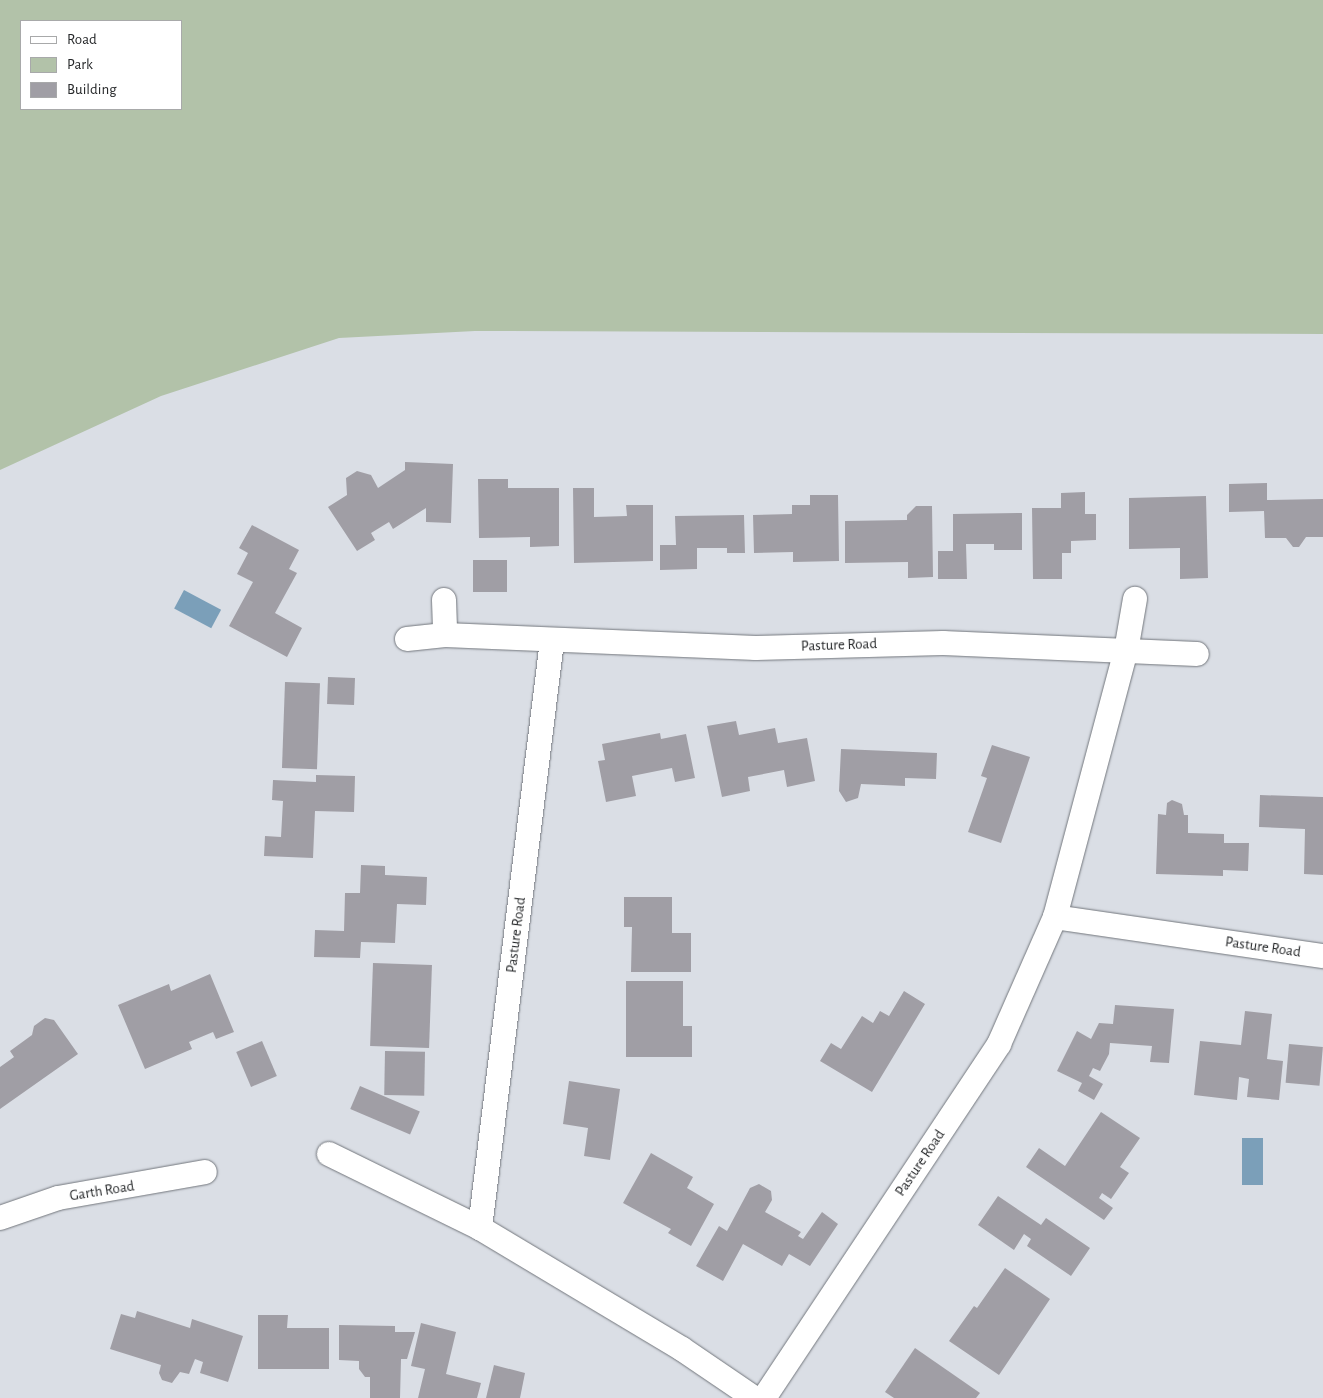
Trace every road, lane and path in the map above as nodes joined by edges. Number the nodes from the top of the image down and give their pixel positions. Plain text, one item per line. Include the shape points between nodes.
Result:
1 (1135, 599) dead end
2 (444, 600) dead end
3 (445, 635) junction
4 (407, 639) dead end
5 (552, 641) junction
6 (1126, 651) junction
7 (1197, 654) dead end
8 (1055, 918) junction
9 (1323, 956) edge
10 (328, 1154) dead end
11 (205, 1172) dead end
12 (0, 1218) edge
13 (480, 1228) junction
14 (754, 1398) edge
15 (764, 1398) edge

1 - 6 street, Pasture Road
2 - 3 street
3 - 4 street, Pasture Road
3 - 5 street, Pasture Road
5 - 6 street, Pasture Road via 756,648 943,642
5 - 13 street, Pasture Road
6 - 7 street, Pasture Road
6 - 8 street, Pasture Road
8 - 9 street, Pasture Road
8 - 15 street, Pasture Road via 999,1044
10 - 13 street
11 - 12 street, Garth Road via 58,1198
13 - 14 street via 682,1349

